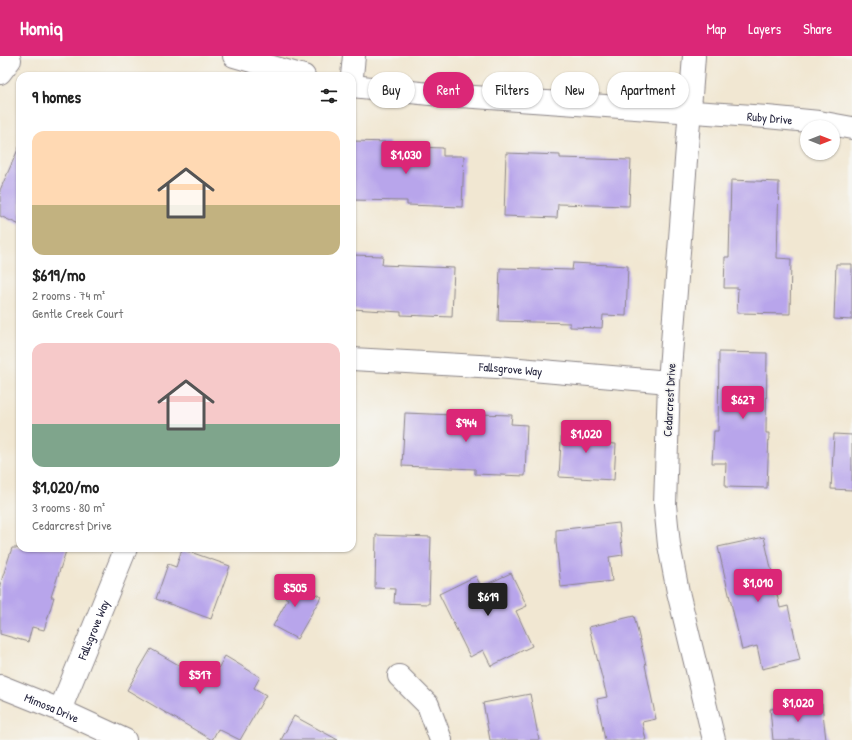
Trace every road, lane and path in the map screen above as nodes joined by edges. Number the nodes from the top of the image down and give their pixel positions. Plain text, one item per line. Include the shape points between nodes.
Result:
1 (234, 56) edge
2 (354, 56) edge
3 (694, 56) edge
4 (290, 72) edge
5 (352, 72) edge
6 (356, 86) edge
7 (690, 113) junction
8 (852, 128) edge
9 (356, 359) edge
10 (669, 382) junction
11 (124, 552) edge
12 (399, 676) dead end
13 (0, 686) edge
14 (60, 710) junction
15 (124, 740) edge
16 (441, 740) edge
17 (714, 740) edge

1 - 4 street
2 - 5 street
3 - 7 street, Cedarcrest Drive
6 - 7 street, Ruby Drive
7 - 8 street, Ruby Drive via 767,117
7 - 10 street, Cedarcrest Drive
9 - 10 street, Fallsgrove Way via 497,367
10 - 17 street, Cedarcrest Drive via 665,504 669,545
11 - 14 street, Fallsgrove Way
12 - 16 street via 428,705
13 - 14 street, Mimosa Drive
14 - 15 street, Mimosa Drive

